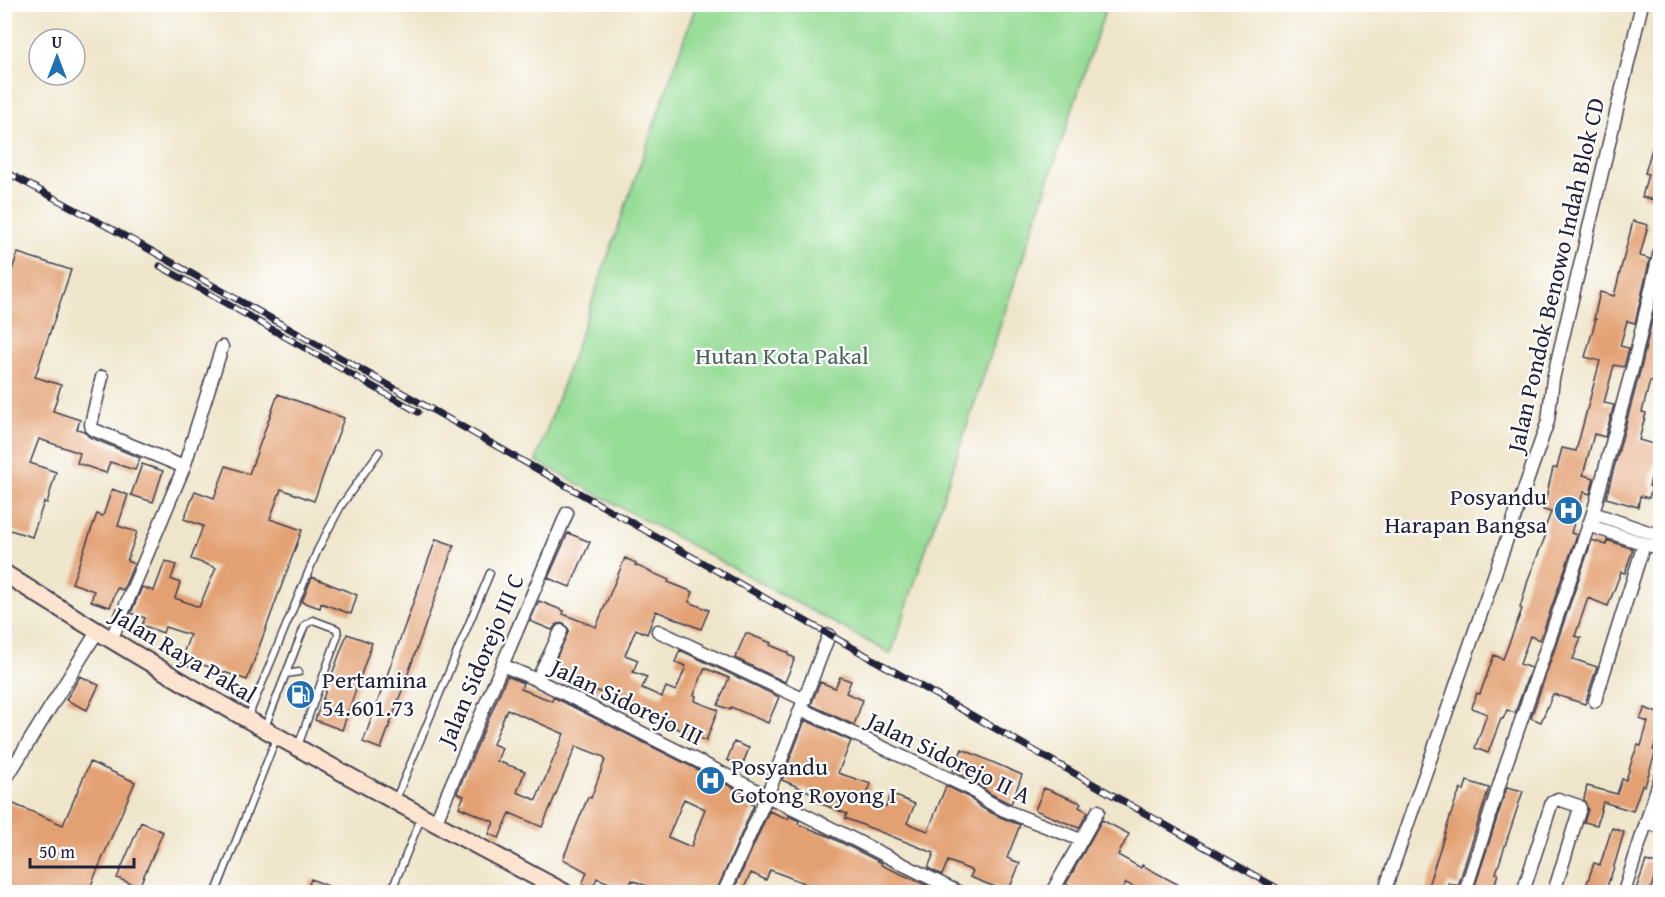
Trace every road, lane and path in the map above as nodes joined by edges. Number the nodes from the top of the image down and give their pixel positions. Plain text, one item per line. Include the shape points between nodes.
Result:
1 (1642, 4) edge
2 (1660, 251) edge
3 (222, 347) dead end
4 (102, 376) dead end
5 (379, 452) dead end
6 (184, 467) junction
7 (567, 513) dead end
8 (1593, 513) junction
9 (1588, 525) junction
10 (1660, 536) edge
11 (1644, 544) junction
12 (1660, 549) edge
13 (4, 573) edge
14 (490, 573) dead end
15 (561, 631) dead end
16 (658, 631) dead end
17 (829, 635) dead end
18 (104, 636) junction
19 (502, 665) junction
20 (299, 672) dead end
21 (286, 674) junction
22 (316, 679) dead end
23 (537, 680) junction
24 (318, 688) junction
25 (1595, 701) dead end
26 (803, 705) junction
27 (246, 720) junction
28 (270, 733) junction
29 (298, 747) junction
30 (1660, 779) edge
31 (4, 782) edge
32 (767, 796) junction
33 (395, 802) junction
34 (1098, 811) dead end
35 (424, 822) junction
36 (1646, 822) junction
37 (1660, 827) edge
38 (1081, 840) junction
39 (558, 891) edge
40 (216, 892) edge
41 (390, 892) edge
42 (724, 892) edge
43 (958, 892) edge
44 (1052, 892) edge
45 (1384, 892) edge
46 (1464, 892) edge
47 (1523, 892) edge
48 (1554, 892) edge
49 (1624, 892) edge

1 - 45 street, Jalan Pondok Benowo Indah Blok CD via 1553,379 1548,421
2 - 8 street
3 - 6 street
4 - 6 street via 92,429
5 - 27 lane via 341,506 318,549
6 - 18 street
7 - 19 street, Jalan Sidorejo III C
8 - 9 street
8 - 10 street
9 - 11 street
9 - 46 street
11 - 12 street
11 - 25 street
13 - 18 main road, Jalan Raya Pakal
14 - 33 lane
15 - 23 street
16 - 26 street, Jalan Sidorejo II A
17 - 26 street
18 - 27 main road, Jalan Raya Pakal
18 - 31 street
19 - 23 street, Jalan Sidorejo III
19 - 35 street, Jalan Sidorejo III C
20 - 21 lane
21 - 24 lane via 305,625 313,620 333,626 338,634
21 - 28 lane
22 - 24 lane
23 - 32 street, Jalan Sidorejo III
24 - 29 lane
26 - 32 street
26 - 38 street, Jalan Sidorejo II A via 971,789 1004,810
27 - 28 main road, Jalan Raya Pakal
28 - 29 main road, Jalan Raya Pakal
28 - 40 lane
29 - 33 main road, Jalan Raya Pakal
30 - 36 street
32 - 42 street
32 - 43 street, Jalan Sidorejo III
33 - 35 main road, Jalan Raya Pakal
34 - 38 street
35 - 39 main road, Jalan Raya Pakal
35 - 41 lane
36 - 37 street
36 - 49 street
38 - 44 street
47 - 48 street via 1552,802 1558,799 1580,808

